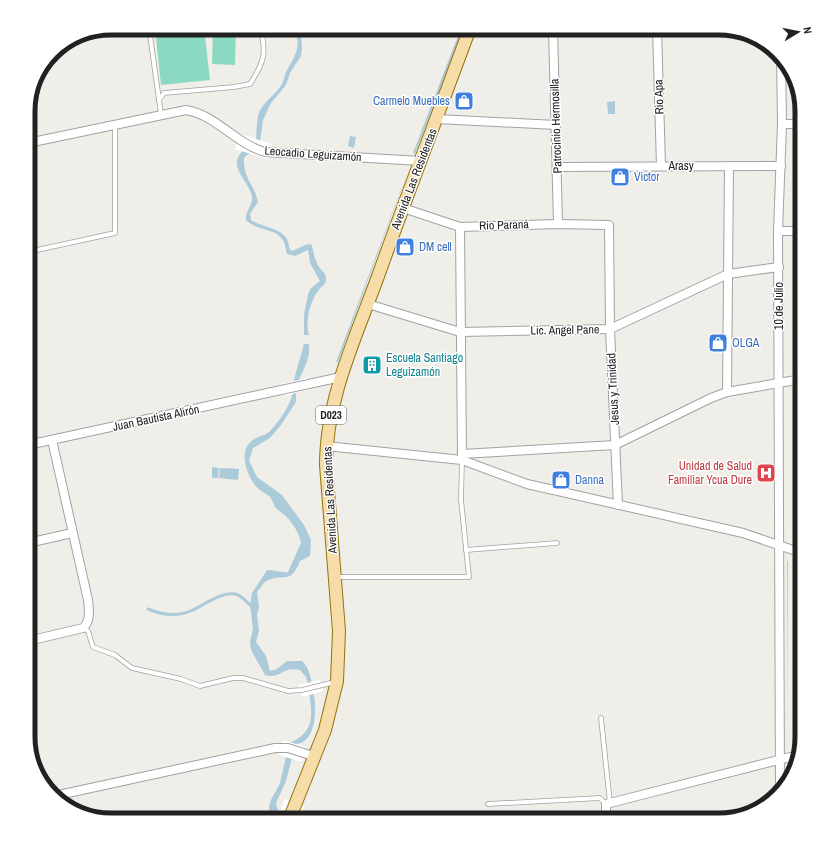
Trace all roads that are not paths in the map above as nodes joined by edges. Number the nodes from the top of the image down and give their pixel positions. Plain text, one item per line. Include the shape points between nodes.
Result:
1 (150, 35) edge
2 (262, 35) edge
3 (467, 35) edge
4 (553, 35) edge
5 (657, 35) edge
6 (781, 68) edge
7 (159, 100) junction
8 (160, 114) junction
9 (437, 119) junction
10 (115, 124) junction
11 (782, 124) junction
12 (795, 124) edge
13 (556, 125) junction
14 (35, 141) edge
15 (421, 161) junction
16 (661, 166) junction
17 (729, 166) junction
18 (781, 166) junction
19 (558, 167) junction
20 (403, 208) junction
21 (558, 224) junction
22 (609, 225) joint
23 (460, 227) junction
24 (778, 231) junction
25 (795, 231) edge
26 (35, 250) edge
27 (779, 267) junction
28 (728, 274) junction
29 (368, 304) junction
30 (610, 329) junction
31 (460, 332) junction
32 (341, 377) junction
33 (795, 380) edge
34 (779, 383) junction
35 (727, 392) junction
36 (52, 440) junction
37 (35, 444) edge
38 (615, 445) junction
39 (326, 446) junction
40 (462, 457) junction
41 (618, 505) junction
42 (72, 532) junction
43 (35, 541) edge
44 (557, 543) dead end
45 (780, 546) junction
46 (466, 550) junction
47 (795, 551) edge
48 (335, 577) junction
49 (83, 628) junction
50 (35, 639) edge
51 (337, 681) junction
52 (601, 718) dead end
53 (316, 757) junction
54 (792, 757) edge
55 (780, 760) junction
56 (780, 782) edge
57 (61, 794) edge
58 (608, 803) junction
59 (488, 804) dead end
60 (292, 813) edge
61 (607, 813) edge

1 - 7 lane
2 - 7 lane via 265,50 260,68 250,84 164,93
3 - 9 main road, Avenida Las Residentas / D023
4 - 13 street, Patrocinio Hermosilla
5 - 16 street, Rio Apa
6 - 11 street, 10 de Julio
7 - 8 lane
8 - 10 street, Leocadio Leguizamón
8 - 15 street, Leocadio Leguizamón via 186,110 197,112 252,148 265,152
9 - 13 street
9 - 15 main road, Avenida Las Residentas / D023
10 - 14 street, Leocadio Leguizamón
10 - 26 lane via 115,233
11 - 12 street
11 - 18 street, 10 de Julio
13 - 19 street, Patrocinio Hermosilla
15 - 20 main road, Avenida Las Residentas / D023
16 - 17 street, Arasy
16 - 19 street, Arasy
17 - 18 street, Arasy
17 - 28 street
18 - 24 street, 10 de Julio
19 - 21 street, Patrocinio Hermosilla
20 - 23 street, Rio Paraná
20 - 29 main road, Avenida Las Residentas / D023
21 - 22 street, Rio Paraná
21 - 23 street, Rio Paraná
22 - 30 street, Jesus y Trinidad
23 - 31 street
24 - 25 street
24 - 27 street, 10 de Julio
27 - 28 street, Lic. Angel Pane
27 - 34 street, 10 de Julio
28 - 30 street, Lic. Angel Pane
28 - 35 street
29 - 31 street, Lic. Angel Pane
29 - 32 main road, Avenida Las Residentas / D023
30 - 31 street, Lic. Angel Pane
30 - 38 street, Jesus y Trinidad
31 - 40 street
32 - 36 street, Juan Bautista Alirón
32 - 39 main road, Avenida Las Residentas / D023
33 - 34 street
34 - 35 street
34 - 45 street, 10 de Julio
35 - 38 street
36 - 37 street, Juan Bautista Alirón
36 - 42 street
38 - 40 street
38 - 41 street, Jesus y Trinidad
39 - 40 street
39 - 48 main road, Avenida Las Residentas / D023
40 - 41 street via 527,484
40 - 46 lane via 461,500
41 - 45 street via 743,533
42 - 43 street
42 - 49 street via 88,600 89,615 87,625
44 - 46 lane
45 - 47 street
45 - 55 street, 10 de Julio
46 - 48 lane via 469,577
48 - 51 main road, Avenida Las Residentas / D023 via 339,631
49 - 50 street
49 - 51 lane via 88,630 94,646 115,655 127,665 200,686 243,678 288,691
51 - 53 main road, Avenida Las Residentas / D023 via 332,707
52 - 58 lane
53 - 57 street via 298,750 275,748
53 - 60 main road, Avenida Las Residentas / D023
54 - 55 street
55 - 56 street, 10 de Julio
55 - 58 street
58 - 59 lane via 600,798
58 - 61 street

